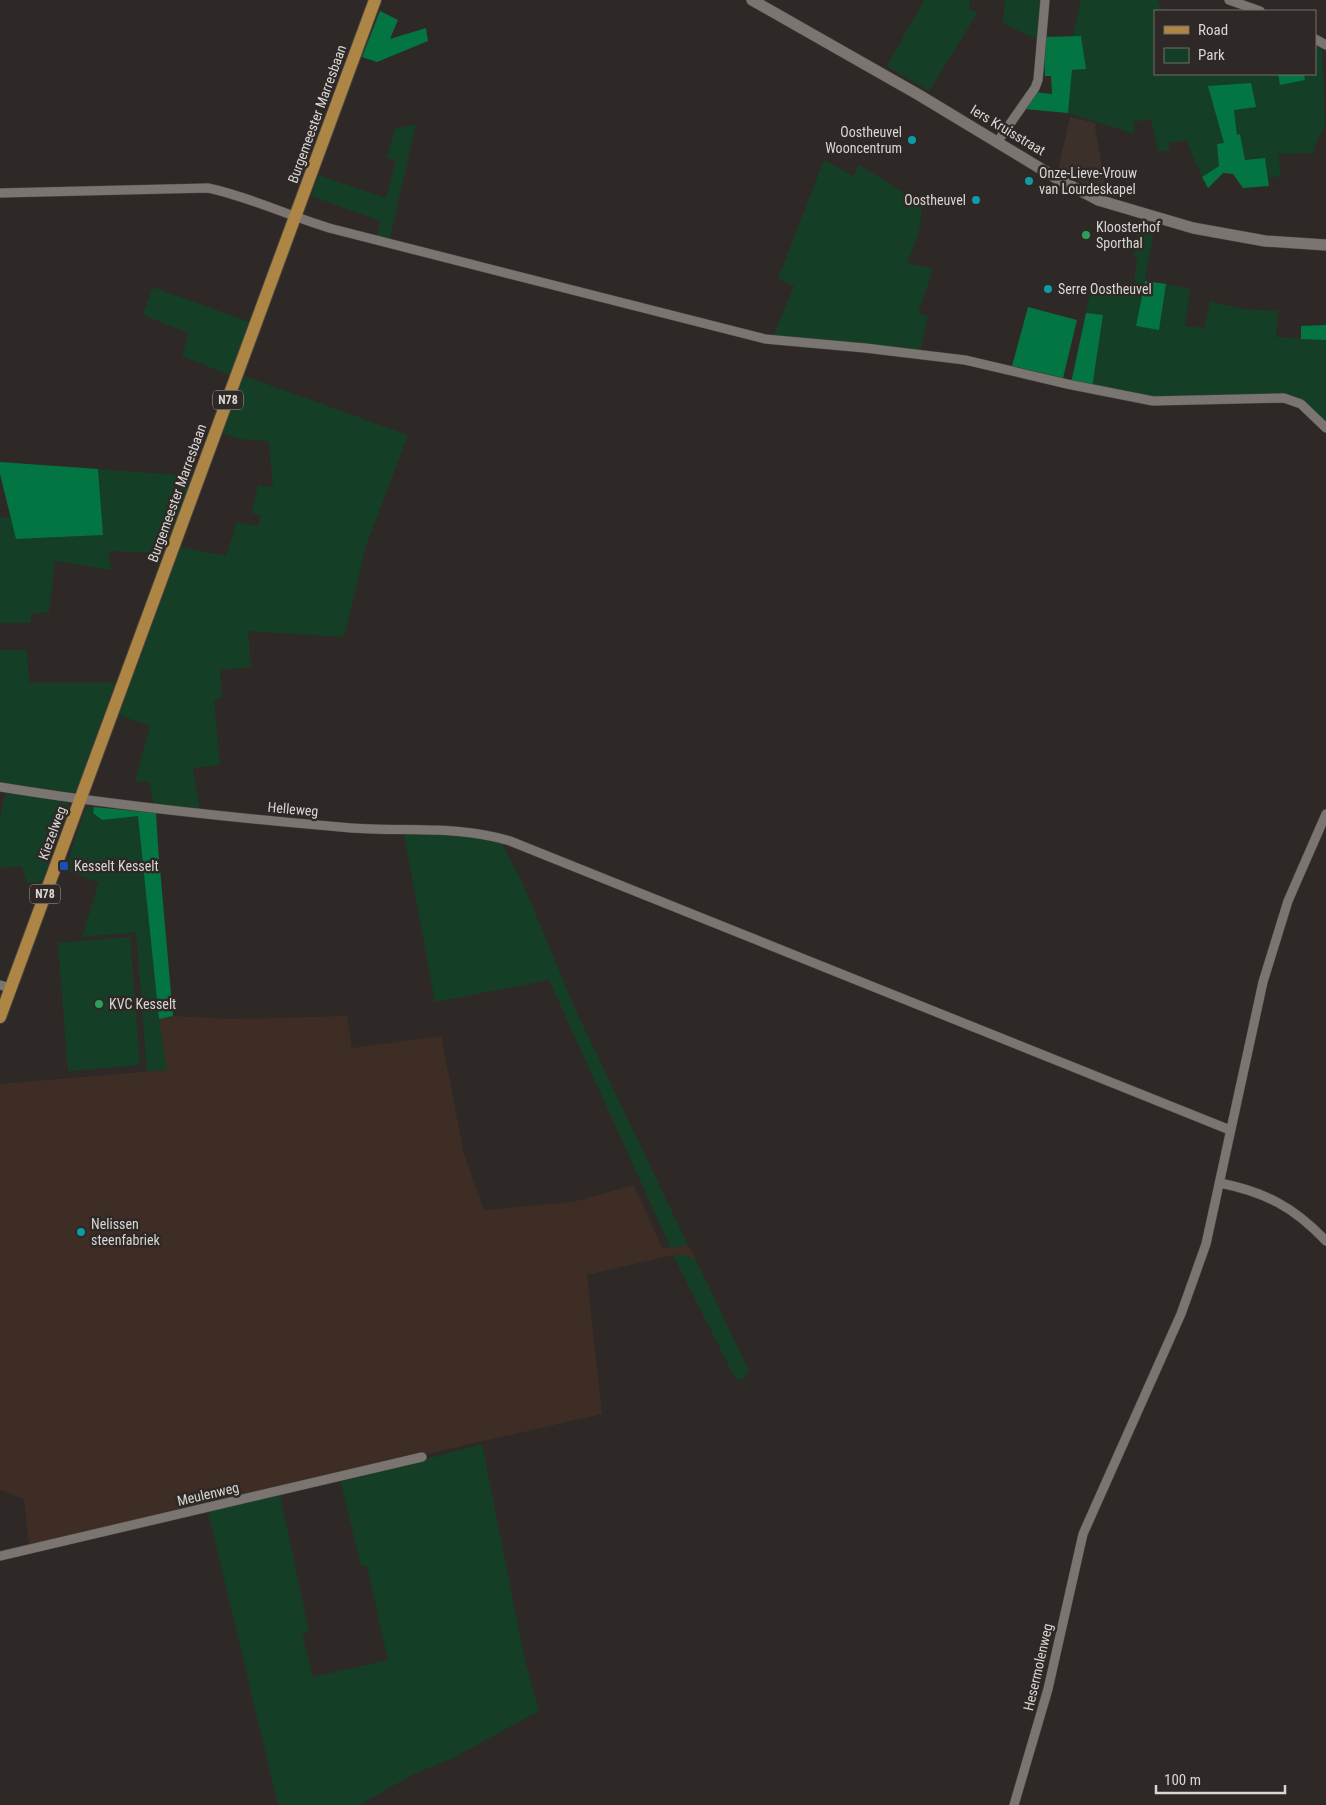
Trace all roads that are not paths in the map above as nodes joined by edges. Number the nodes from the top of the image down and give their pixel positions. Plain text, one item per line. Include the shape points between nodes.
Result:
1 (375, 0) edge
2 (752, 0) edge
3 (1045, 0) edge
4 (1229, 0) edge
5 (1257, 10) edge
6 (998, 141) junction
7 (0, 193) edge
8 (295, 218) junction
9 (1326, 245) edge
10 (1326, 428) edge
11 (0, 788) edge
12 (80, 800) junction
13 (1326, 814) edge
14 (5, 987) edge
15 (0, 1017) edge
16 (1230, 1130) junction
17 (1220, 1183) junction
18 (1326, 1241) edge
19 (422, 1457) dead end
20 (0, 1556) edge
21 (1014, 1805) edge

1 - 8 main road, Burgemeester Marresbaan / N78
2 - 6 street, Iers Kruisstraat
3 - 6 street via 1038,80
4 - 5 street
6 - 9 street, Iers Kruisstraat via 1098,200 1193,228 1265,241
7 - 8 street via 208,188
8 - 10 street via 765,339 965,360 1153,401 1284,398 1301,404
8 - 12 main road, Burgemeester Marresbaan / N78
11 - 12 street, Helleweg
12 - 14 main road, Kiezelweg / N78
12 - 16 street, Helleweg via 354,828 485,834
13 - 16 street, Hesermolenweg via 1288,901 1275,940
14 - 15 main road, Kiezelweg / N78
16 - 17 street, Hesermolenweg
17 - 18 street via 1271,1198 1302,1219
17 - 21 street, Hesermolenweg via 1194,1282 1083,1534 1048,1689
19 - 20 street, Meulenweg

